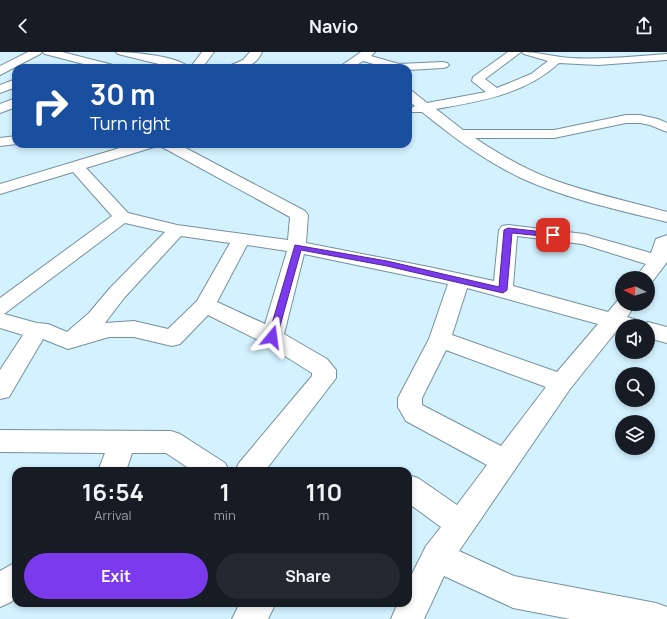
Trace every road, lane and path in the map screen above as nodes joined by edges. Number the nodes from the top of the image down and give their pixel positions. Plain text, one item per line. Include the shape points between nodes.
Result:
1 (36, 52) edge
2 (48, 52) edge
3 (124, 52) edge
4 (170, 52) edge
5 (208, 52) edge
6 (256, 52) edge
7 (515, 52) edge
8 (528, 52) edge
9 (365, 55) edge
10 (667, 57) edge
11 (154, 60) junction
12 (556, 60) junction
13 (0, 62) edge
14 (23, 64) joint
15 (88, 64) edge
16 (99, 64) edge
17 (144, 64) edge
18 (176, 64) edge
19 (199, 64) edge
20 (243, 64) edge
21 (350, 64) edge
22 (392, 64) edge
23 (443, 65) dead end
24 (412, 66) edge
25 (12, 67) edge
26 (0, 71) edge
27 (496, 93) junction
28 (412, 97) edge
29 (12, 104) edge
30 (425, 107) junction
31 (0, 109) edge
32 (412, 109) edge
33 (667, 128) edge
34 (462, 134) junction
35 (12, 140) edge
36 (0, 142) edge
37 (174, 148) edge
38 (115, 149) edge
39 (77, 167) junction
40 (0, 189) edge
41 (122, 217) junction
42 (667, 217) edge
43 (177, 230) junction
44 (241, 240) junction
45 (298, 247) junction
46 (664, 247) edge
47 (649, 271) edge
48 (459, 280) junction
49 (503, 290) junction
50 (205, 305) junction
51 (0, 308) edge
52 (624, 317) edge
53 (0, 320) edge
54 (37, 331) junction
55 (655, 332) edge
56 (667, 335) edge
57 (272, 337) junction
58 (440, 339) junction
59 (68, 340) junction
60 (562, 383) junction
61 (0, 390) edge
62 (0, 440) edge
63 (122, 442) junction
64 (506, 462) junction
65 (113, 467) edge
66 (209, 467) edge
67 (252, 467) edge
68 (412, 490) edge
69 (461, 524) junction
70 (438, 557) junction
71 (12, 581) edge
72 (0, 591) edge
73 (412, 601) edge
74 (257, 607) edge
75 (248, 619) edge
76 (656, 619) edge

1 - 14 street
2 - 15 street
3 - 11 street
3 - 16 street
4 - 11 street
5 - 19 street
6 - 20 street via 255,57
7 - 27 street via 479,77 478,81
8 - 12 street
9 - 21 street
9 - 22 street
10 - 12 street via 587,62
11 - 17 street
11 - 18 street
12 - 27 street via 518,86
13 - 14 street
23 - 24 street
25 - 26 street
27 - 30 street via 461,102
28 - 30 street
29 - 31 street
30 - 32 street
30 - 34 street
33 - 34 street via 658,122 620,119 555,134
34 - 42 street via 508,166 545,182
35 - 36 street
37 - 45 street via 299,215
38 - 39 street
39 - 40 street
39 - 41 street
41 - 43 street
41 - 51 street
43 - 44 street
43 - 59 street via 117,293 97,318
44 - 45 street
44 - 50 street
45 - 48 street
45 - 57 street
46 - 47 street
46 - 49 street via 508,230
48 - 49 street
48 - 58 street
49 - 52 street
50 - 57 street
50 - 59 street via 172,338 134,329 109,329
52 - 60 street
53 - 54 street
54 - 59 street via 48,332
54 - 61 street
55 - 56 street
57 - 67 street via 319,365 324,370 324,378
58 - 60 street
58 - 64 street via 410,398 410,407 415,414
60 - 64 street
62 - 63 street
63 - 65 street
63 - 66 street via 171,442
64 - 69 street
68 - 69 street
69 - 70 street
70 - 73 street
70 - 76 street via 513,592
71 - 72 street
74 - 75 street

